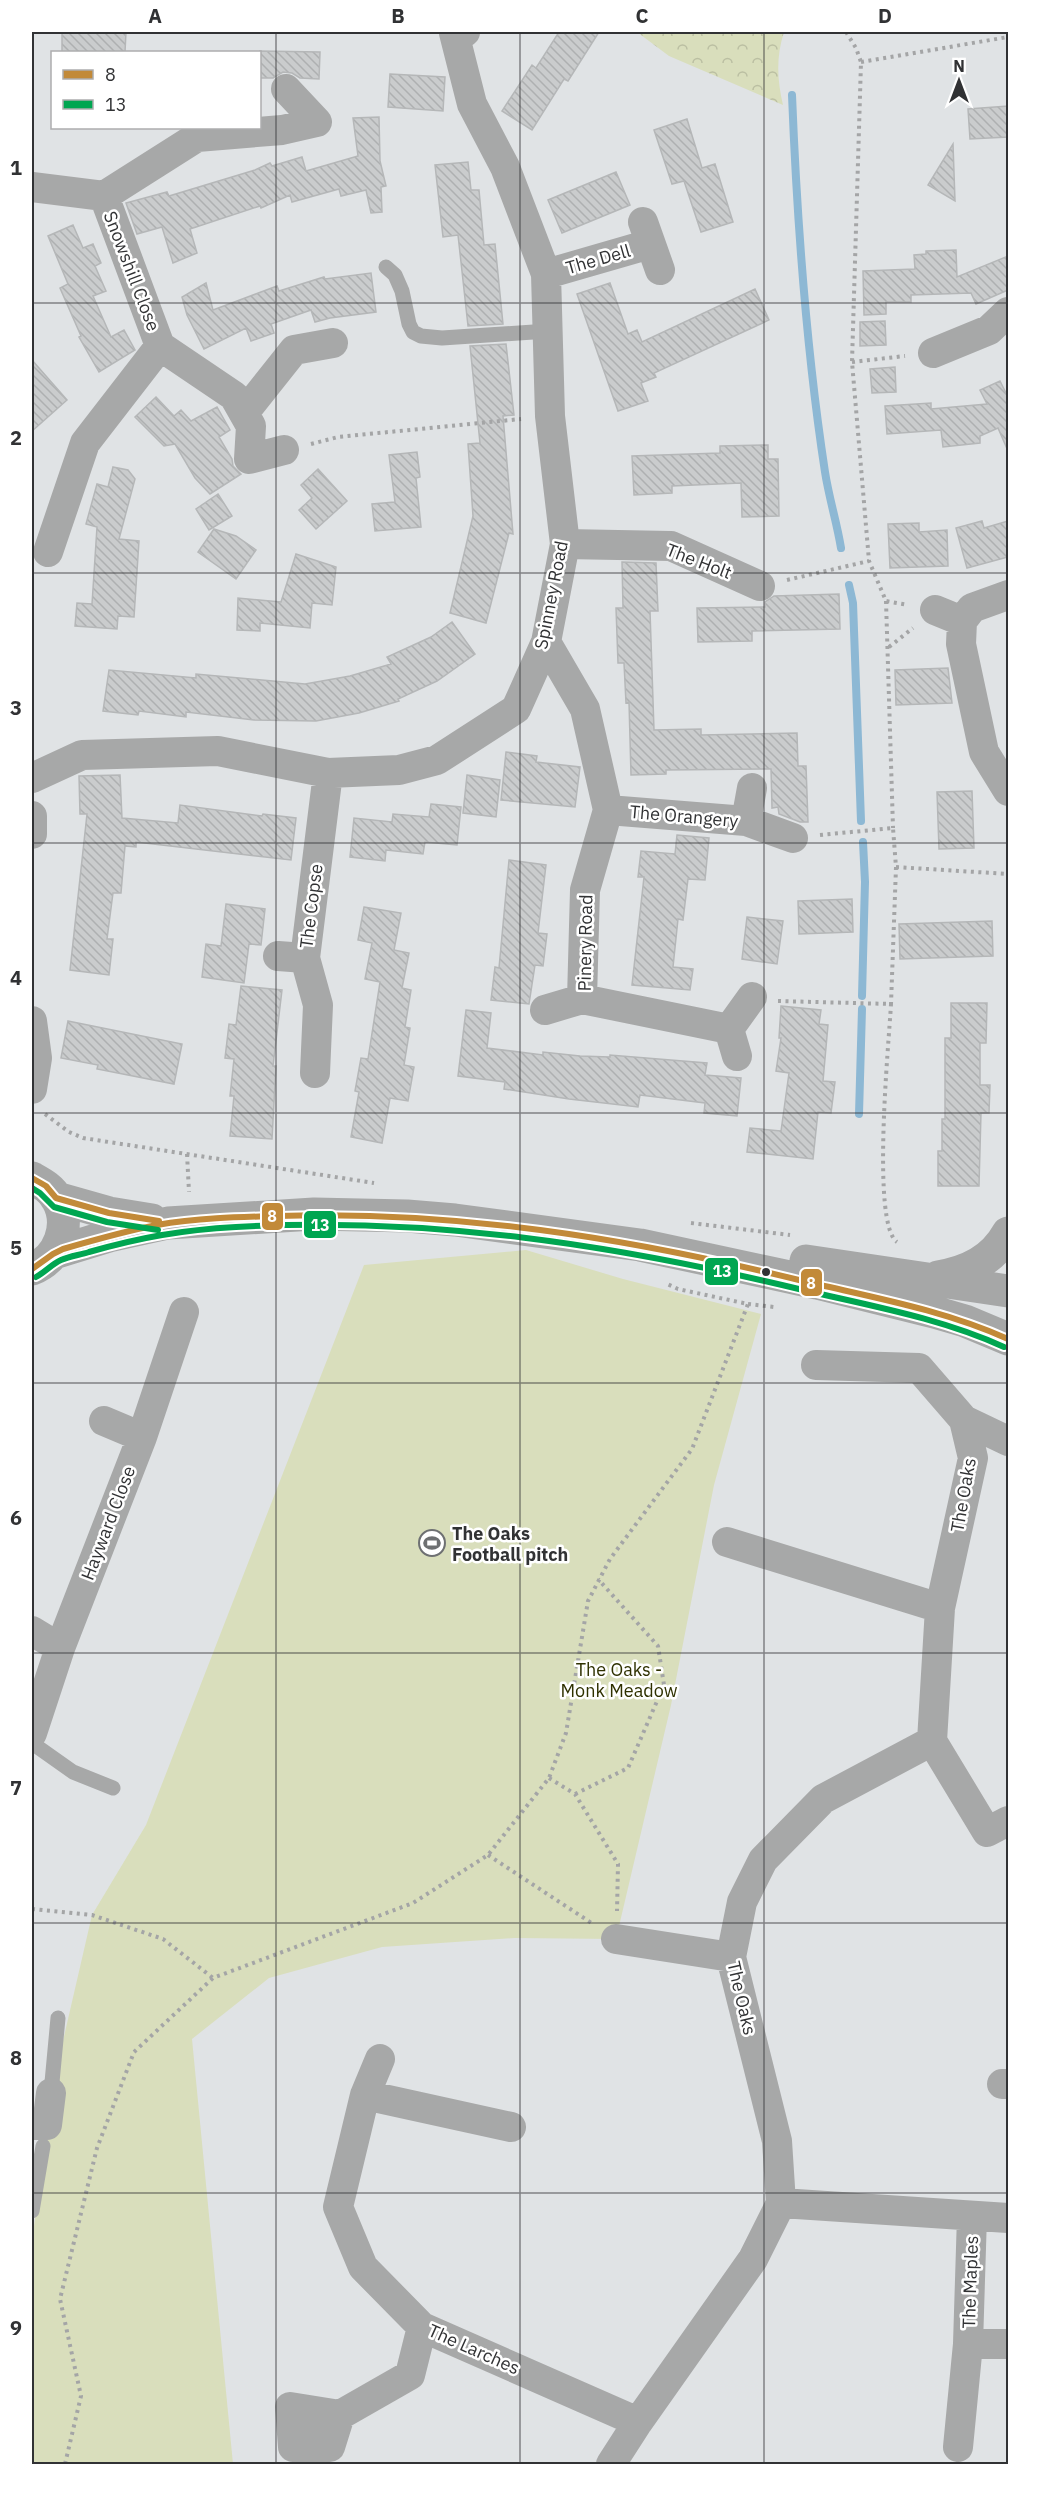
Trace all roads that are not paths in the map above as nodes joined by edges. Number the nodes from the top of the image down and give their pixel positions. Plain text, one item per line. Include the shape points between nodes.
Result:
1 (465, 32) edge
2 (286, 89) dead end
3 (32, 187) edge
4 (104, 195) junction
5 (651, 245) dead end
6 (386, 267) dead end
7 (546, 274) junction
8 (1008, 312) edge
9 (548, 331) junction
10 (333, 343) dead end
11 (160, 346) junction
12 (933, 352) road end
13 (244, 413) junction
14 (284, 450) road end
15 (565, 544) junction
16 (48, 552) dead end
17 (760, 586) road end
18 (1008, 595) edge
19 (546, 642) junction
20 (328, 773) junction
21 (32, 778) edge
22 (752, 788) dead end
23 (1008, 791) edge
24 (608, 810) junction
25 (32, 816) edge
26 (746, 821) junction
27 (32, 834) edge
28 (793, 838) road end
29 (582, 999) junction
30 (760, 999) road end
31 (545, 1010) dead end
32 (32, 1021) edge
33 (315, 1073) dead end
34 (32, 1089) edge
35 (44, 1188) edge
36 (179, 1222) junction
37 (1008, 1234) edge
38 (38, 1266) edge
39 (1008, 1291) edge
40 (913, 1292) junction
41 (184, 1312) dead end
42 (1008, 1339) edge
43 (816, 1365) dead end
44 (964, 1420) junction
45 (104, 1421) dead end
46 (142, 1437) junction
47 (1008, 1441) edge
48 (727, 1542) dead end
49 (940, 1608) junction
50 (32, 1631) edge
51 (60, 1648) junction
52 (32, 1733) edge
53 (932, 1741) junction
54 (32, 1743) edge
55 (113, 1788) dead end
56 (1008, 1821) edge
57 (616, 1939) road end
58 (730, 1957) junction
59 (58, 2018) dead end
60 (380, 2059) dead end
61 (51, 2093) joint
62 (365, 2095) junction
63 (511, 2127) dead end
64 (40, 2132) edge
65 (781, 2203) junction
66 (32, 2211) edge
67 (972, 2216) junction
68 (1008, 2218) edge
69 (422, 2327) junction
70 (968, 2344) junction
71 (1008, 2344) edge
72 (340, 2415) junction
73 (638, 2422) junction
74 (958, 2448) dead end
75 (611, 2464) edge

1 - 7 street, Spinney Road via 454,33 472,104 506,167
2 - 4 street via 317,122 282,130 197,137
3 - 4 street
4 - 11 street, Snowshill Close
5 - 7 street, The Dell
6 - 9 lane via 395,275 402,291 412,332 421,336
7 - 9 street, Spinney Road
8 - 12 street via 989,330
9 - 15 street, Spinney Road via 550,416
10 - 13 street via 294,350
11 - 13 street, Snowshill Close via 234,396
11 - 16 street, Snowshill Close via 85,443
13 - 14 street, Snowshill Close via 251,426 249,459
15 - 17 street, The Holt via 671,546
15 - 19 street, Spinney Road
18 - 23 street via 949,616 961,644 974,758
19 - 20 street, Spinney Road via 516,710 437,760 399,770
19 - 24 street, Pinery Road via 585,710
20 - 21 street, Spinney Road via 218,751 82,755
20 - 33 street, The Copse via 291,957 318,1005
22 - 26 street
24 - 26 street, The Orangery
24 - 29 street, Pinery Road via 585,890
25 - 27 street
26 - 28 street, The Orangery
29 - 30 street, Pinery Road via 733,1043
29 - 31 street
32 - 34 street via 37,1058
35 - 36 street via 109,1213
35 - 38 street via 62,1211 64,1226 61,1240
36 - 38 street via 109,1236
36 - 40 street via 314,1214 455,1220 640,1245
37 - 39 street
37 - 40 street via 992,1255 975,1266
39 - 40 street via 983,1304 936,1310
40 - 42 street
41 - 46 street, Hayward Close
43 - 44 street, The Oaks via 919,1368
44 - 47 street
44 - 49 street, The Oaks via 973,1458
45 - 46 street
46 - 51 street, Hayward Close
48 - 49 street
49 - 53 street, The Oaks
50 - 51 street
51 - 52 street, Hayward Close
53 - 56 street via 987,1832
53 - 58 street, The Oaks via 823,1799 763,1860 742,1902
54 - 55 lane via 73,1772
57 - 58 street
58 - 65 street, The Oaks via 777,2141
59 - 61 lane
60 - 62 street, The Larches
61 - 64 street
62 - 63 street
62 - 69 street, The Larches via 338,2207 363,2267
64 - 66 lane
65 - 67 street
65 - 73 street via 753,2259
67 - 68 street
67 - 70 street, The Maples
69 - 72 street via 410,2375
69 - 73 street, The Larches
70 - 71 street, The Maples
70 - 74 street
72 - 72 street via 290,2407 293,2448 330,2448
73 - 75 street

